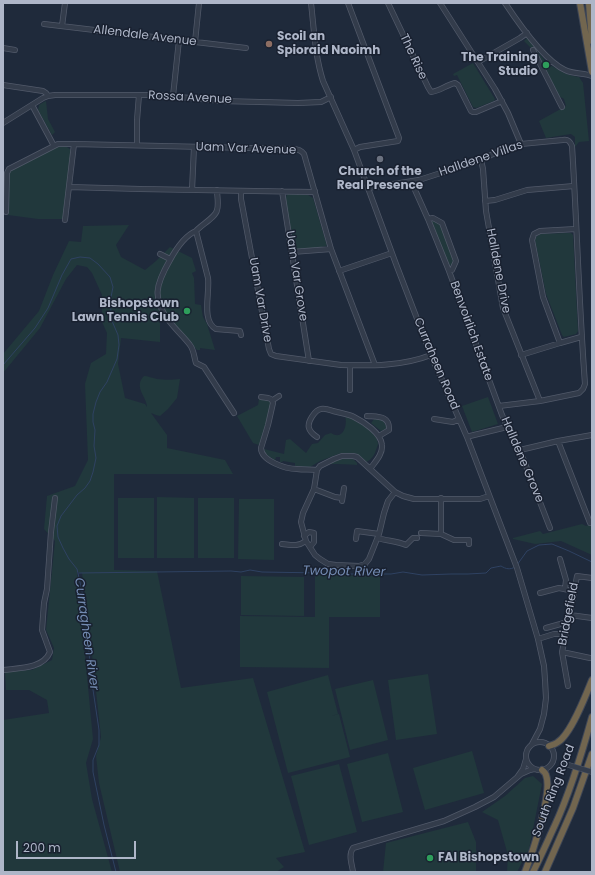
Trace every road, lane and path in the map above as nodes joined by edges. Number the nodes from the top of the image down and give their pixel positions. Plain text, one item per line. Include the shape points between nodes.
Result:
1 (65, 3) edge
2 (199, 3) edge
3 (311, 3) edge
4 (348, 3) edge
5 (388, 3) edge
6 (440, 3) edge
7 (505, 3) edge
8 (580, 3) edge
9 (589, 3) edge
10 (44, 24) dead end
11 (62, 26) junction
12 (527, 33) junction
13 (178, 40) junction
14 (592, 41) edge
15 (195, 42) junction
16 (3, 48) edge
17 (246, 48) dead end
18 (15, 50) dead end
19 (533, 50) dead end
20 (552, 61) junction
21 (478, 62) junction
22 (542, 68) junction
23 (592, 72) edge
24 (592, 76) edge
25 (3, 85) edge
26 (139, 95) junction
27 (48, 96) junction
28 (173, 96) junction
29 (331, 97) junction
30 (502, 101) junction
31 (32, 105) junction
32 (562, 107) dead end
33 (3, 123) edge
34 (74, 144) junction
35 (521, 144) junction
36 (137, 145) junction
37 (54, 146) junction
38 (194, 147) junction
39 (354, 150) junction
40 (481, 160) junction
41 (411, 182) junction
42 (574, 186) junction
43 (69, 187) junction
44 (368, 188) junction
45 (192, 190) junction
46 (217, 190) junction
47 (241, 190) junction
48 (282, 191) junction
49 (315, 191) junction
50 (485, 201) junction
51 (6, 212) dead end
52 (428, 219) junction
53 (65, 220) dead end
54 (576, 229) junction
55 (196, 231) junction
56 (331, 249) junction
57 (292, 252) junction
58 (160, 254) dead end
59 (392, 254) junction
60 (170, 259) junction
61 (339, 271) junction
62 (449, 271) junction
63 (241, 335) dead end
64 (581, 337) junction
65 (560, 343) junction
66 (431, 355) junction
67 (521, 355) junction
68 (309, 361) junction
69 (375, 365) junction
70 (350, 366) junction
71 (350, 390) dead end
72 (494, 391) joint
73 (279, 396) dead end
74 (261, 397) dead end
75 (273, 400) junction
76 (540, 401) junction
77 (500, 406) junction
78 (234, 413) dead end
79 (367, 416) dead end
80 (434, 419) dead end
81 (459, 419) junction
82 (507, 427) junction
83 (592, 435) edge
84 (379, 436) junction
85 (318, 437) dead end
86 (467, 438) junction
87 (558, 441) junction
88 (520, 450) junction
89 (370, 469) junction
90 (317, 470) junction
91 (344, 488) dead end
92 (314, 489) junction
93 (395, 492) junction
94 (489, 496) junction
95 (55, 498) dead end
96 (442, 498) junction
97 (590, 523) dead end
98 (550, 528) dead end
99 (421, 533) dead end
100 (441, 534) junction
101 (304, 536) junction
102 (379, 536) junction
103 (417, 538) dead end
104 (356, 539) dead end
105 (306, 541) junction
106 (282, 544) dead end
107 (470, 544) dead end
108 (310, 547) junction
109 (560, 559) dead end
110 (592, 578) edge
111 (565, 589) junction
112 (574, 591) junction
113 (540, 593) dead end
114 (570, 615) junction
115 (592, 618) edge
116 (568, 623) junction
117 (546, 628) dead end
118 (566, 634) junction
119 (538, 639) junction
120 (562, 652) junction
121 (590, 658) dead end
122 (3, 670) edge
123 (592, 680) edge
124 (568, 686) dead end
125 (592, 717) edge
126 (540, 728) junction
127 (542, 742) junction
128 (532, 744) junction
129 (549, 746) junction
130 (554, 752) junction
131 (592, 754) edge
132 (526, 759) junction
133 (562, 763) junction
134 (551, 765) junction
135 (534, 769) junction
136 (542, 770) junction
137 (592, 772) edge
138 (517, 777) junction
139 (353, 872) edge
140 (525, 872) edge
141 (533, 872) edge
142 (545, 872) edge

1 - 11 street
2 - 15 street
3 - 29 street, Curraheen Road via 320,69
4 - 39 street via 399,138 398,141
5 - 30 street, The Rise via 431,92 437,92 455,83 474,112
6 - 21 street
7 - 12 street
8 - 23 highway
9 - 14 highway
10 - 11 street, Allendale Avenue
11 - 13 street, Allendale Avenue
12 - 20 street
12 - 21 street
13 - 15 street, Allendale Avenue
13 - 28 street
15 - 17 street, Allendale Avenue
16 - 18 street
19 - 22 street
20 - 22 street
20 - 24 street via 564,70
21 - 30 street
22 - 32 street
25 - 27 street, Rossa Avenue via 43,91
26 - 27 street, Rossa Avenue
26 - 28 street, Rossa Avenue
26 - 36 street
27 - 31 street, Rossa Avenue
28 - 29 street, Rossa Avenue via 298,103 321,102
29 - 39 street, Curraheen Road
30 - 35 street
31 - 33 street, Rossa Avenue
31 - 37 street
34 - 36 street, Uam Var Avenue
34 - 37 street, Uam Var Avenue
34 - 43 street
35 - 40 street, Halldene Villas
35 - 42 street, Halldene Villas via 570,141
36 - 38 street, Uam Var Avenue
37 - 51 street via 11,168 8,172
38 - 45 street
38 - 49 street, Uam Var Avenue via 298,149 304,154
39 - 44 street, Curraheen Road
40 - 41 street, Halldene Villas
40 - 50 street, Halldene Drive
41 - 44 street, Halldene Villas
41 - 52 street, Benvoirlich Estate
42 - 50 street via 527,190
42 - 54 street
43 - 45 street
43 - 53 street
44 - 59 street, Curraheen Road
45 - 46 street
46 - 47 street
46 - 55 street via 215,214
47 - 48 street
47 - 68 street, Uam Var Drive via 269,349 271,354 276,356
48 - 49 street
48 - 57 street, Uam Var Grove
49 - 56 street, Uam Var Avenue
50 - 67 street, Halldene Drive via 503,308
52 - 62 street, Benvoirlich Estate
52 - 62 street, Benvoirlich Estate via 433,218 442,222 456,261
54 - 64 street
54 - 65 street via 540,231 534,234 532,240 543,296
55 - 60 street via 180,244
55 - 63 street via 209,284 208,320 216,330 240,331
56 - 57 street
56 - 61 street, Uam Var Avenue
57 - 68 street, Uam Var Grove
58 - 60 street
59 - 61 street
59 - 66 street, Curraheen Road
60 - 78 street via 157,291 161,310 192,346 196,362 204,367
61 - 69 street, Uam Var Avenue
62 - 72 street, Benvoirlich Estate
64 - 65 street
64 - 76 street via 585,384 583,389 579,393
65 - 67 street
66 - 69 street, Uam Var Drive via 391,365
66 - 81 street, Curraheen Road
67 - 76 street, Halldene Drive
68 - 70 street, Uam Var Drive
69 - 70 street, Uam Var Drive
70 - 71 street
72 - 77 street, Halldene Grove
73 - 75 street
74 - 75 street
75 - 90 street via 261,448 262,454 285,467
76 - 77 street
77 - 82 street, Halldene Grove
79 - 84 street via 381,417 388,423 389,430
80 - 81 street via 453,422
81 - 86 street, Curraheen Road
82 - 86 street
82 - 88 street, Halldene Grove
83 - 87 street
84 - 85 street via 354,417 322,409 314,413 308,425 312,433
84 - 89 street via 382,451
86 - 94 street, Curraheen Road
87 - 88 street
87 - 97 street
88 - 98 street, Halldene Grove
89 - 90 street via 357,457 347,455 320,466
89 - 93 street
90 - 92 street
91 - 92 street via 342,500
92 - 101 street via 301,522
93 - 96 street via 414,498
93 - 102 street via 388,501
94 - 96 street via 480,499
94 - 119 street, Curraheen Road via 517,568
95 - 122 street via 42,630 50,652 43,662 36,665
96 - 100 street
99 - 100 street
100 - 107 street via 454,540 469,540
101 - 105 street
101 - 108 street via 309,532 314,533 314,542
102 - 103 street via 406,545 413,538
102 - 104 street via 357,531
102 - 108 street via 369,559 359,566 328,564 315,555
105 - 106 street via 295,546
105 - 108 street
109 - 111 street via 566,580
110 - 112 street, Bridgefield via 577,576
111 - 112 street
111 - 113 street
112 - 114 street, Bridgefield
114 - 115 street
114 - 116 street, Bridgefield
116 - 117 street
116 - 118 street, Bridgefield
118 - 119 street via 554,634
118 - 120 street, Bridgefield
119 - 126 street, Curraheen Road via 546,686
120 - 121 street
120 - 124 street
123 - 129 highway via 565,736
125 - 141 highway, South Ring Road via 556,823
126 - 127 street, Curraheen Road
126 - 128 street, Curraheen Road
127 - 128 street
127 - 129 street
128 - 132 street, Curraheen Road via 526,752
129 - 130 street
130 - 133 street
130 - 134 street
131 - 142 highway, South Ring Road via 566,827
132 - 135 street
132 - 138 street, Curraheen Road
133 - 134 street
133 - 137 street, bridge
134 - 136 street
135 - 136 street
135 - 138 street
136 - 140 highway via 547,781 545,802
138 - 139 street via 494,797 475,808 444,821 352,848 350,855

